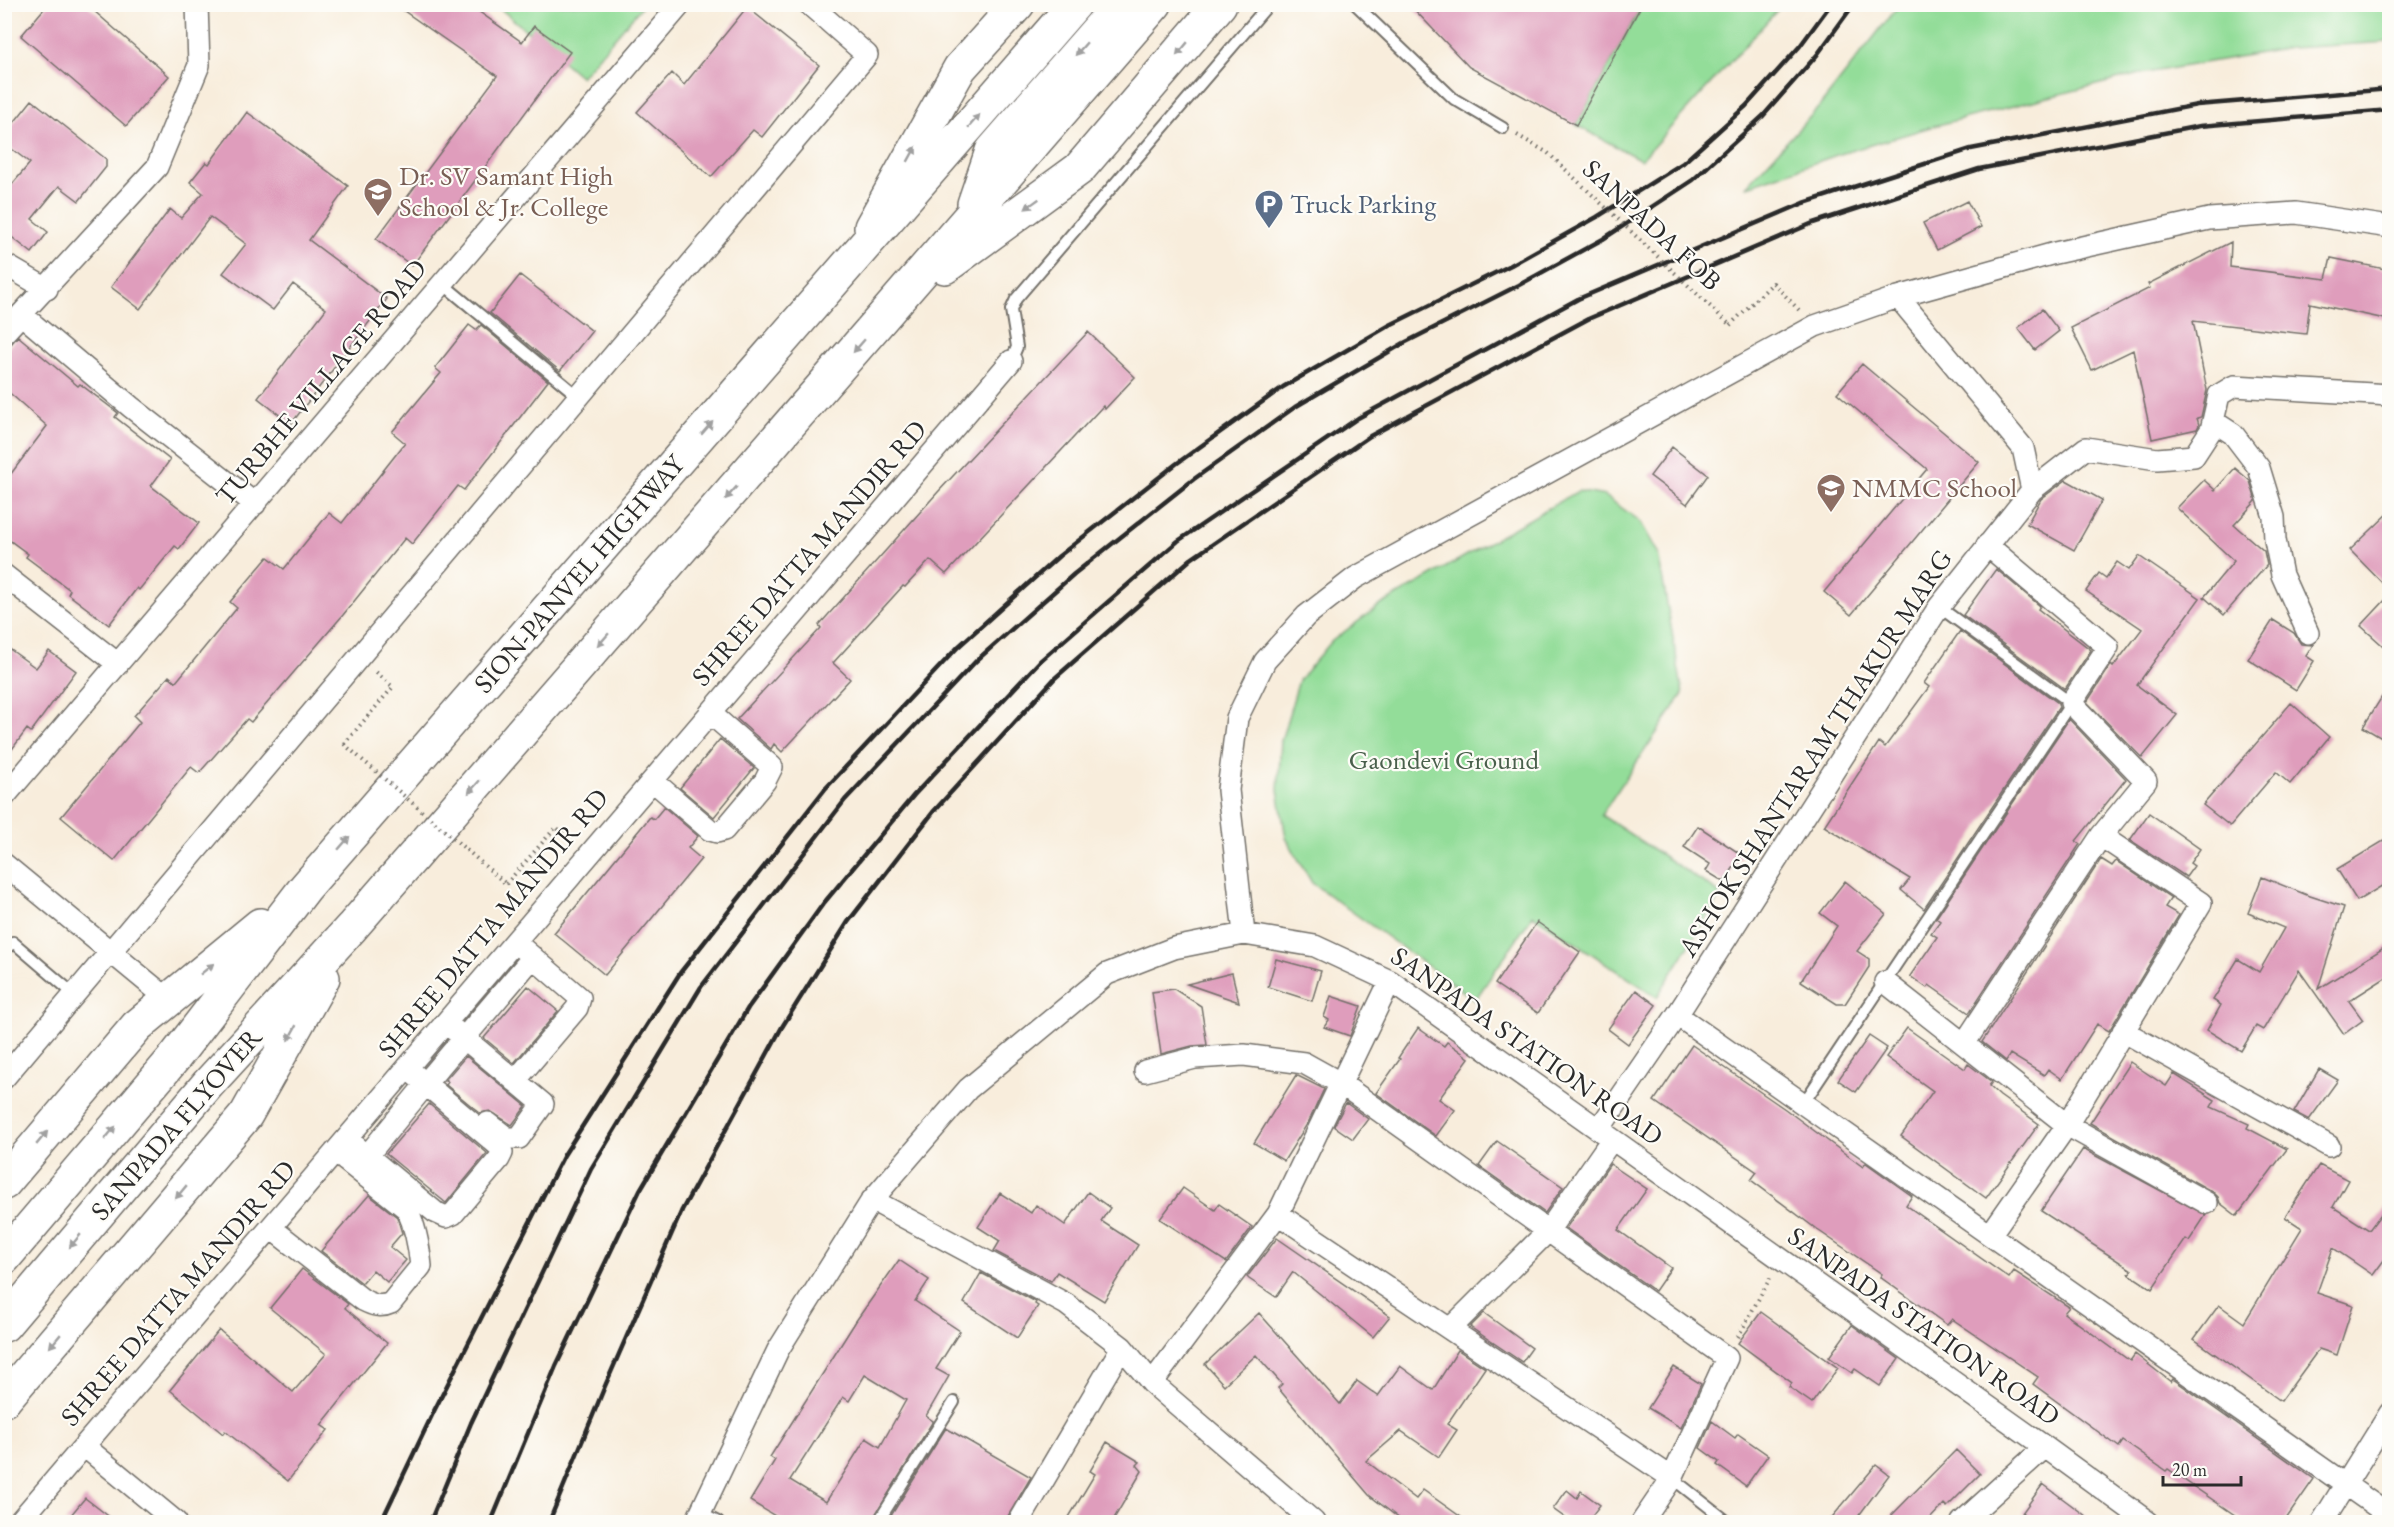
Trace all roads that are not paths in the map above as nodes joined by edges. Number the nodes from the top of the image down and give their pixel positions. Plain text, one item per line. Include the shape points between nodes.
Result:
1 (681, 4) edge
2 (809, 4) edge
3 (1018, 4) edge
4 (1075, 4) edge
5 (1120, 4) edge
6 (1155, 4) edge
7 (1220, 4) edge
8 (1269, 4) edge
9 (1355, 4) edge
10 (198, 5) edge
11 (985, 23) dead end
12 (960, 68) junction
13 (1503, 128) road end
14 (967, 222) junction
15 (2390, 227) edge
16 (853, 260) junction
17 (4, 264) edge
18 (443, 284) junction
19 (47, 289) junction
20 (1898, 297) junction
21 (897, 302) junction
22 (22, 315) junction
23 (4, 333) edge
24 (1011, 361) joint
25 (2390, 395) edge
26 (579, 397) junction
27 (2213, 421) junction
28 (2032, 490) junction
29 (255, 504) junction
30 (1987, 545) junction
31 (4, 575) edge
32 (1939, 607) junction
33 (2308, 633) dead end
34 (118, 664) junction
35 (2071, 703) junction
36 (710, 713) junction
37 (652, 780) junction
38 (4, 797) edge
39 (2101, 836) junction
40 (4, 864) edge
41 (305, 888) junction
42 (352, 927) junction
43 (1244, 934) junction
44 (515, 942) junction
45 (4, 951) edge
46 (111, 952) junction
47 (533, 957) junction
48 (1390, 981) junction
49 (1885, 982) junction
50 (75, 995) junction
51 (169, 1000) junction
52 (1677, 1015) junction
53 (446, 1023) junction
54 (2123, 1031) junction
55 (463, 1038) junction
56 (1964, 1044) junction
57 (410, 1065) junction
58 (1145, 1071) dead end
59 (6, 1075) edge
60 (428, 1080) junction
61 (515, 1082) junction
62 (1340, 1083) junction
63 (1803, 1104) junction
64 (2067, 1125) junction
65 (1605, 1134) junction
66 (341, 1145) junction
67 (2329, 1146) dead end
68 (367, 1156) junction
69 (4, 1183) edge
70 (872, 1200) junction
71 (2207, 1203) dead end
72 (1278, 1214) junction
73 (271, 1228) junction
74 (1548, 1231) junction
75 (1990, 1235) junction
76 (4, 1258) edge
77 (4, 1325) edge
78 (1450, 1329) junction
79 (1122, 1347) junction
80 (1152, 1383) junction
81 (4, 1400) edge
82 (954, 1402) dead end
83 (2390, 1413) edge
84 (84, 1446) junction
85 (2045, 1446) junction
86 (1672, 1478) junction
87 (2346, 1485) junction
88 (2390, 1516) edge
89 (704, 1519) edge
90 (19, 1522) edge
91 (176, 1522) edge
92 (878, 1522) edge
93 (1019, 1522) edge
94 (1314, 1522) edge
95 (1642, 1522) edge
96 (1728, 1522) edge
97 (1962, 1522) edge
98 (2148, 1522) edge
99 (2322, 1522) edge

1 - 18 street, TURBHE VILLAGE ROAD
2 - 26 street via 867,55
3 - 12 main road
16 -> 4 main road
5 -> 14 main road via 992,151
6 - 14 main road
7 -> 21 main road via 1080,169
8 - 24 lane via 1016,299 1011,310 1017,347
9 - 13 lane via 1454,99
10 - 19 street via 199,65 157,167
11 - 12 lane
16 -> 12 main road
14 - 21 main road
15 - 20 street via 2296,213 2209,219 2055,253
41 -> 16 main road, SION-PANVEL HIGHWAY
17 - 19 street
18 - 26 lane
18 - 29 street, TURBHE VILLAGE ROAD
19 - 22 street
20 - 28 street via 2023,448
20 - 43 street via 1815,326 1355,578 1306,616 1265,661 1237,718 1228,790
21 -> 42 main road
22 - 23 street
22 - 29 street
24 - 36 street, SHREE DATTA MANDIR RD
25 - 27 street via 2234,386 2219,395
26 - 46 street
27 - 28 street, ASHOK SHANTARAM THAKUR MARG via 2194,456 2157,459 2086,448
27 - 33 street via 2233,434 2259,468 2274,517 2282,575
28 - 30 street, ASHOK SHANTARAM THAKUR MARG
29 - 34 street, TURBHE VILLAGE ROAD
30 - 32 street, ASHOK SHANTARAM THAKUR MARG
30 - 35 street via 2108,647
31 - 34 street
32 - 35 lane
32 - 52 street, ASHOK SHANTARAM THAKUR MARG
34 - 38 street, TURBHE VILLAGE ROAD
35 - 39 street via 2146,781
35 - 49 lane
36 - 37 street, SHREE DATTA MANDIR RD
36 - 37 street via 772,767 724,830 710,830
37 - 44 street, SHREE DATTA MANDIR RD
39 - 54 street via 2201,903
39 - 56 street
40 - 46 street
51 -> 41 main road
76 -> 41 main road, SANPADA FLYOVER via 175,1057
42 -> 77 main road, SANPADA FLYOVER via 208,1084
42 -> 81 main road via 246,1115
43 - 48 street, SANPADA STATION ROAD via 1316,946
43 - 70 street, SANPADA STATION ROAD via 1174,948 1107,974 969,1089
44 - 47 street
44 - 53 street, SHREE DATTA MANDIR RD
45 - 50 lane via 13,942
46 - 50 street
46 - 51 street
47 - 55 street
47 - 61 street via 580,998
48 - 62 street
48 - 65 street, SANPADA STATION ROAD
49 - 56 street
49 - 63 lane
50 - 59 street
69 -> 51 main road via 137,1026
52 - 63 street
52 - 65 street, ASHOK SHANTARAM THAKUR MARG
53 - 55 street
53 - 57 street, SHREE DATTA MANDIR RD
54 - 64 street
54 - 67 street
55 - 60 street
55 - 61 street
56 - 64 street
57 - 60 street
57 - 66 street, SHREE DATTA MANDIR RD
58 - 62 street via 1195,1058 1244,1055 1304,1064
60 - 61 street via 507,1138 519,1138 543,1104
60 - 68 street
60 - 68 street via 500,1147 499,1159 453,1214 446,1217
62 - 72 street
62 - 74 street
63 - 75 street
64 - 71 street
64 - 75 street
65 - 74 street, ASHOK SHANTARAM THAKUR MARG
65 - 85 street, SANPADA STATION ROAD
66 - 68 street
66 - 73 street, SHREE DATTA MANDIR RD
66 - 73 street via 407,1209 412,1220 421,1266 391,1303 375,1306 363,1300
70 - 79 street via 1066,1304
70 - 89 street, SANPADA STATION ROAD via 778,1350
72 - 78 street
72 - 80 street
73 - 84 street, SHREE DATTA MANDIR RD
74 - 78 street, ASHOK SHANTARAM THAKUR MARG
74 - 86 street via 1727,1358
75 - 87 street
78 - 86 street
79 - 80 street
79 - 93 street
80 - 94 street
82 - 92 lane
83 - 87 street
84 - 90 street, SHREE DATTA MANDIR RD
84 - 91 street
85 - 97 street
85 - 98 street, SANPADA STATION ROAD
86 - 95 street
86 - 96 lane
87 - 88 street
87 - 99 street

